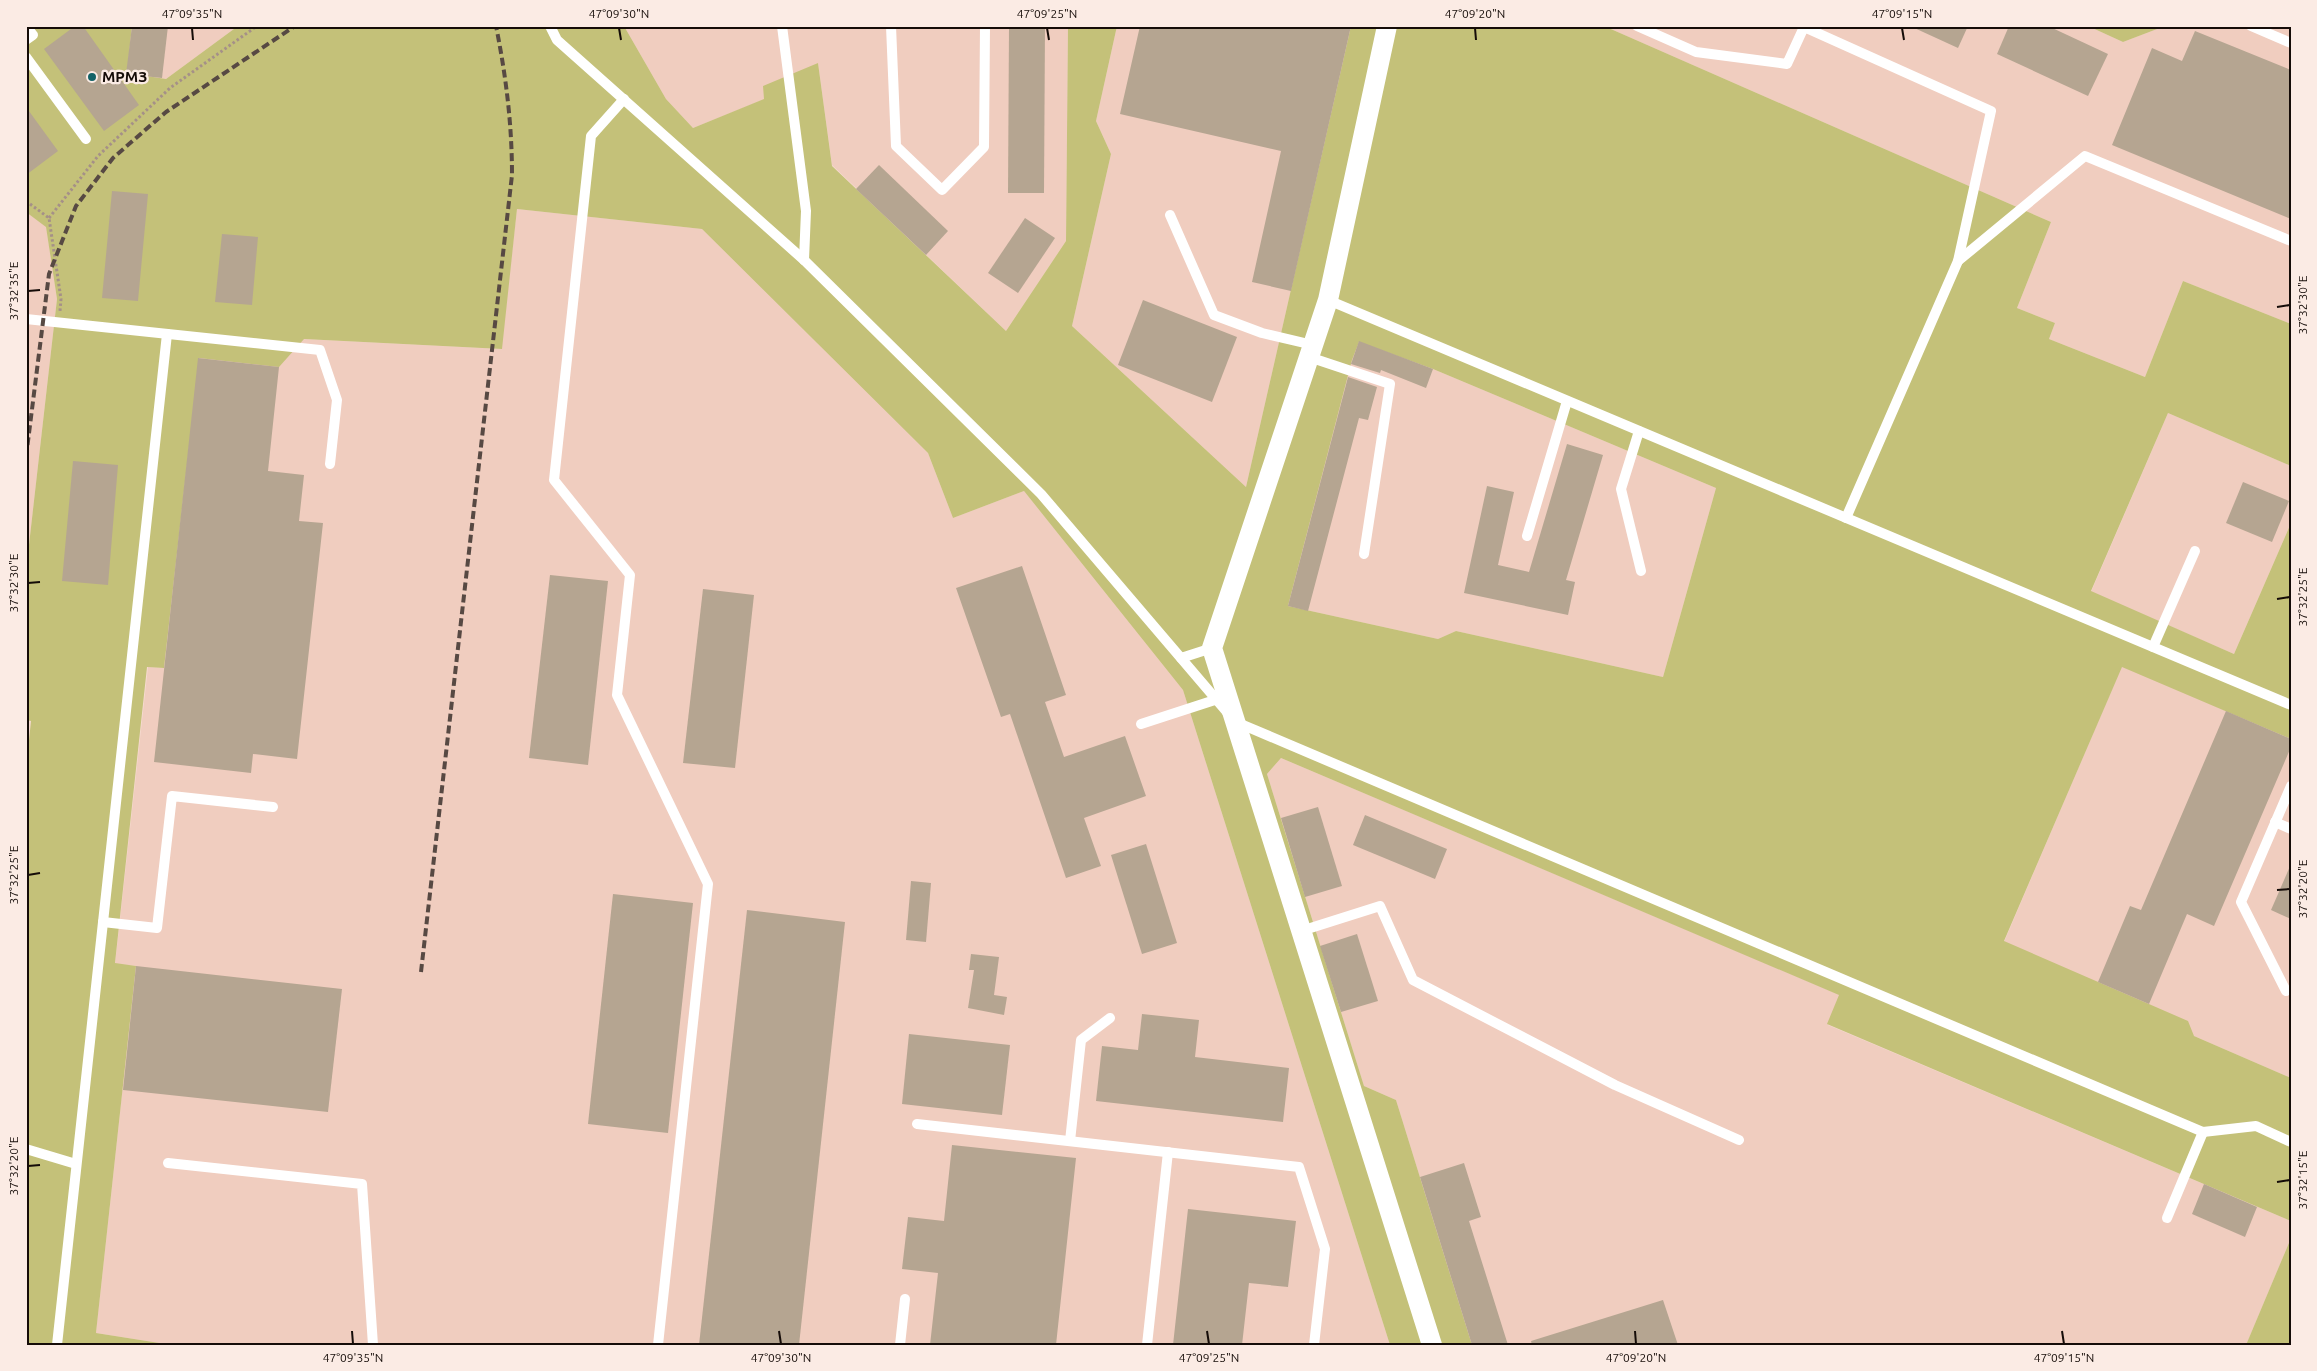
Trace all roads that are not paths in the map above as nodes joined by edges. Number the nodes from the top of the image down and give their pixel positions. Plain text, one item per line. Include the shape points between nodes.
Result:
1 (26, 26) edge
2 (550, 26) edge
3 (782, 26) edge
4 (891, 26) edge
5 (984, 26) edge
6 (1387, 26) edge
7 (1637, 26) edge
8 (2251, 26) edge
9 (26, 40) edge
10 (2291, 43) edge
11 (26, 57) edge
12 (624, 99) junction
13 (86, 139) dead end
14 (1170, 216) dead end
15 (2291, 241) edge
16 (804, 260) junction
17 (1958, 261) junction
18 (1328, 300) junction
19 (26, 319) edge
20 (167, 334) junction
21 (1311, 351) junction
22 (1566, 401) junction
23 (1639, 431) junction
24 (330, 464) dead end
25 (1846, 518) junction
26 (1526, 536) dead end
27 (2195, 551) dead end
28 (1364, 554) dead end
29 (1641, 571) dead end
30 (2154, 647) junction
31 (1212, 648) junction
32 (1181, 658) junction
33 (1222, 698) junction
34 (2291, 705) edge
35 (1235, 722) junction
36 (1141, 724) dead end
37 (2291, 786) edge
38 (273, 807) dead end
39 (2275, 822) junction
40 (2291, 829) edge
41 (103, 922) junction
42 (1301, 931) junction
43 (2286, 991) dead end
44 (1110, 1018) dead end
45 (917, 1124) dead end
46 (2202, 1132) junction
47 (1739, 1140) dead end
48 (1070, 1141) junction
49 (2291, 1142) edge
50 (26, 1150) edge
51 (1168, 1152) junction
52 (168, 1163) dead end
53 (76, 1164) junction
54 (2166, 1218) dead end
55 (905, 1299) dead end
56 (57, 1345) edge
57 (373, 1345) edge
58 (658, 1345) edge
59 (900, 1345) edge
60 (1147, 1345) edge
61 (1314, 1345) edge
62 (1432, 1345) edge

1 - 9 lane via 33,35
2 - 12 lane via 557,40
3 - 16 lane via 806,211
4 - 5 lane via 896,146 942,190 984,147
6 - 18 street
7 - 17 lane via 1696,52 1788,64 1804,27 1991,111
8 - 10 lane
11 - 13 lane
12 - 16 lane
12 - 58 lane via 591,136 554,480 630,575 616,695 708,884
14 - 21 lane via 1214,315
15 - 17 lane via 2085,156
16 - 32 lane via 1041,494
17 - 25 lane
18 - 21 street
18 - 22 lane
19 - 20 lane
20 - 24 lane via 320,350 337,400
20 - 41 lane
21 - 28 lane via 1390,384
21 - 31 street
22 - 23 lane
22 - 26 lane
23 - 25 lane
23 - 29 lane via 1622,489
25 - 30 lane
27 - 30 lane
30 - 34 lane
31 - 32 lane
31 - 33 street
32 - 33 lane
33 - 35 street
33 - 36 lane
35 - 42 street
35 - 46 lane
37 - 39 lane
38 - 41 lane via 172,796 157,928
39 - 40 lane
39 - 43 lane via 2241,902
41 - 53 lane
42 - 47 lane via 1380,906 1414,980 1615,1085
42 - 62 street
44 - 48 lane via 1081,1040
45 - 48 lane
46 - 49 lane via 2256,1126
46 - 54 lane
48 - 51 lane
50 - 53 lane
51 - 60 lane
51 - 61 lane via 1299,1167 1325,1249
52 - 57 lane via 362,1184
53 - 56 lane
55 - 59 lane

